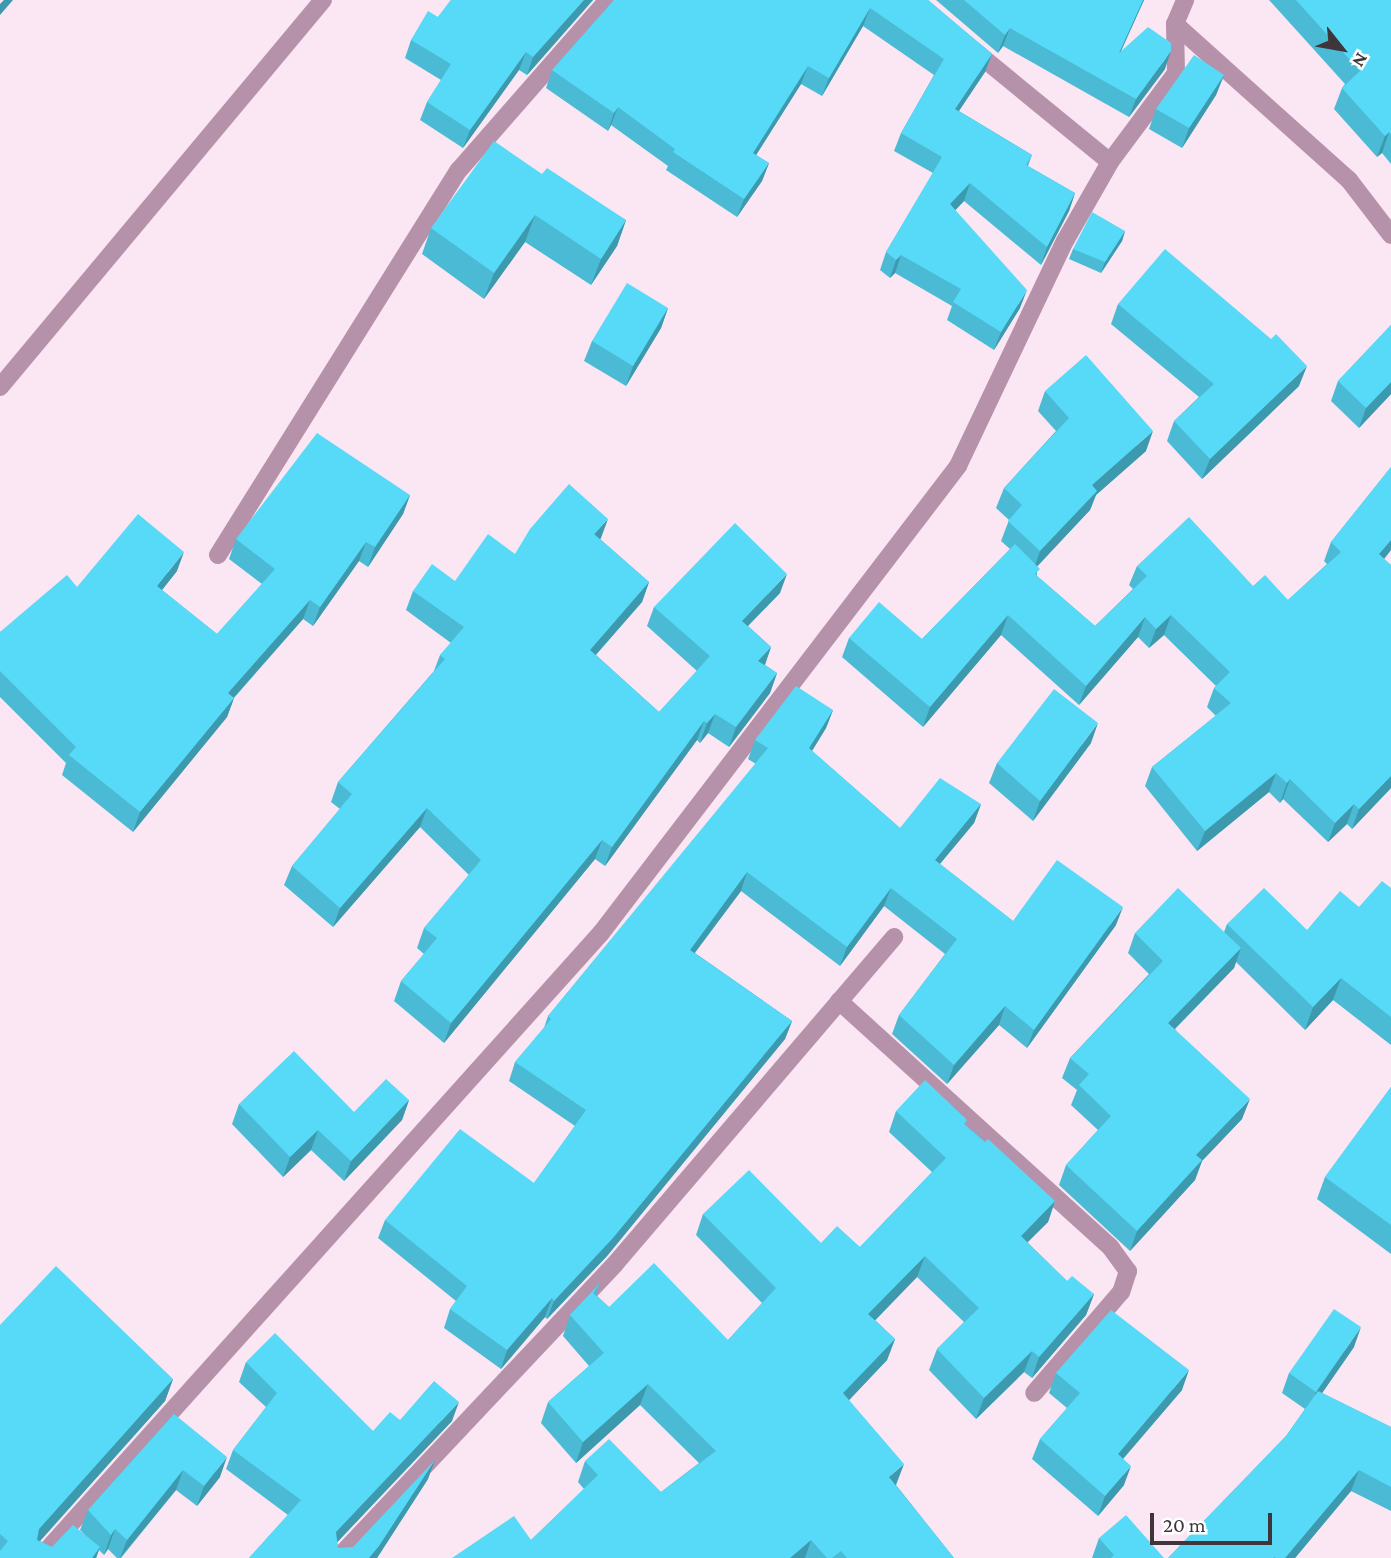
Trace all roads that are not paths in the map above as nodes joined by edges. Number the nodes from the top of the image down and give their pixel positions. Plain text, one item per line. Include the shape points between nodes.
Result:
1 (323, 0) edge
2 (608, 0) edge
3 (1185, 0) edge
4 (1175, 24) junction
5 (953, 33) edge
6 (1110, 162) junction
7 (1391, 235) edge
8 (0, 387) edge
9 (218, 555) dead end
10 (894, 937) dead end
11 (839, 1001) junction
12 (1034, 1393) dead end
13 (40, 1558) edge
14 (338, 1558) edge

1 - 8 street
2 - 9 street via 459,170
3 - 4 street
4 - 6 street via 1176,72
4 - 7 street via 1349,180
5 - 6 street
6 - 13 street via 1065,241 949,477 601,933 71,1537
10 - 11 street
11 - 12 street via 1111,1248 1128,1271 1121,1292
11 - 14 street via 615,1264

